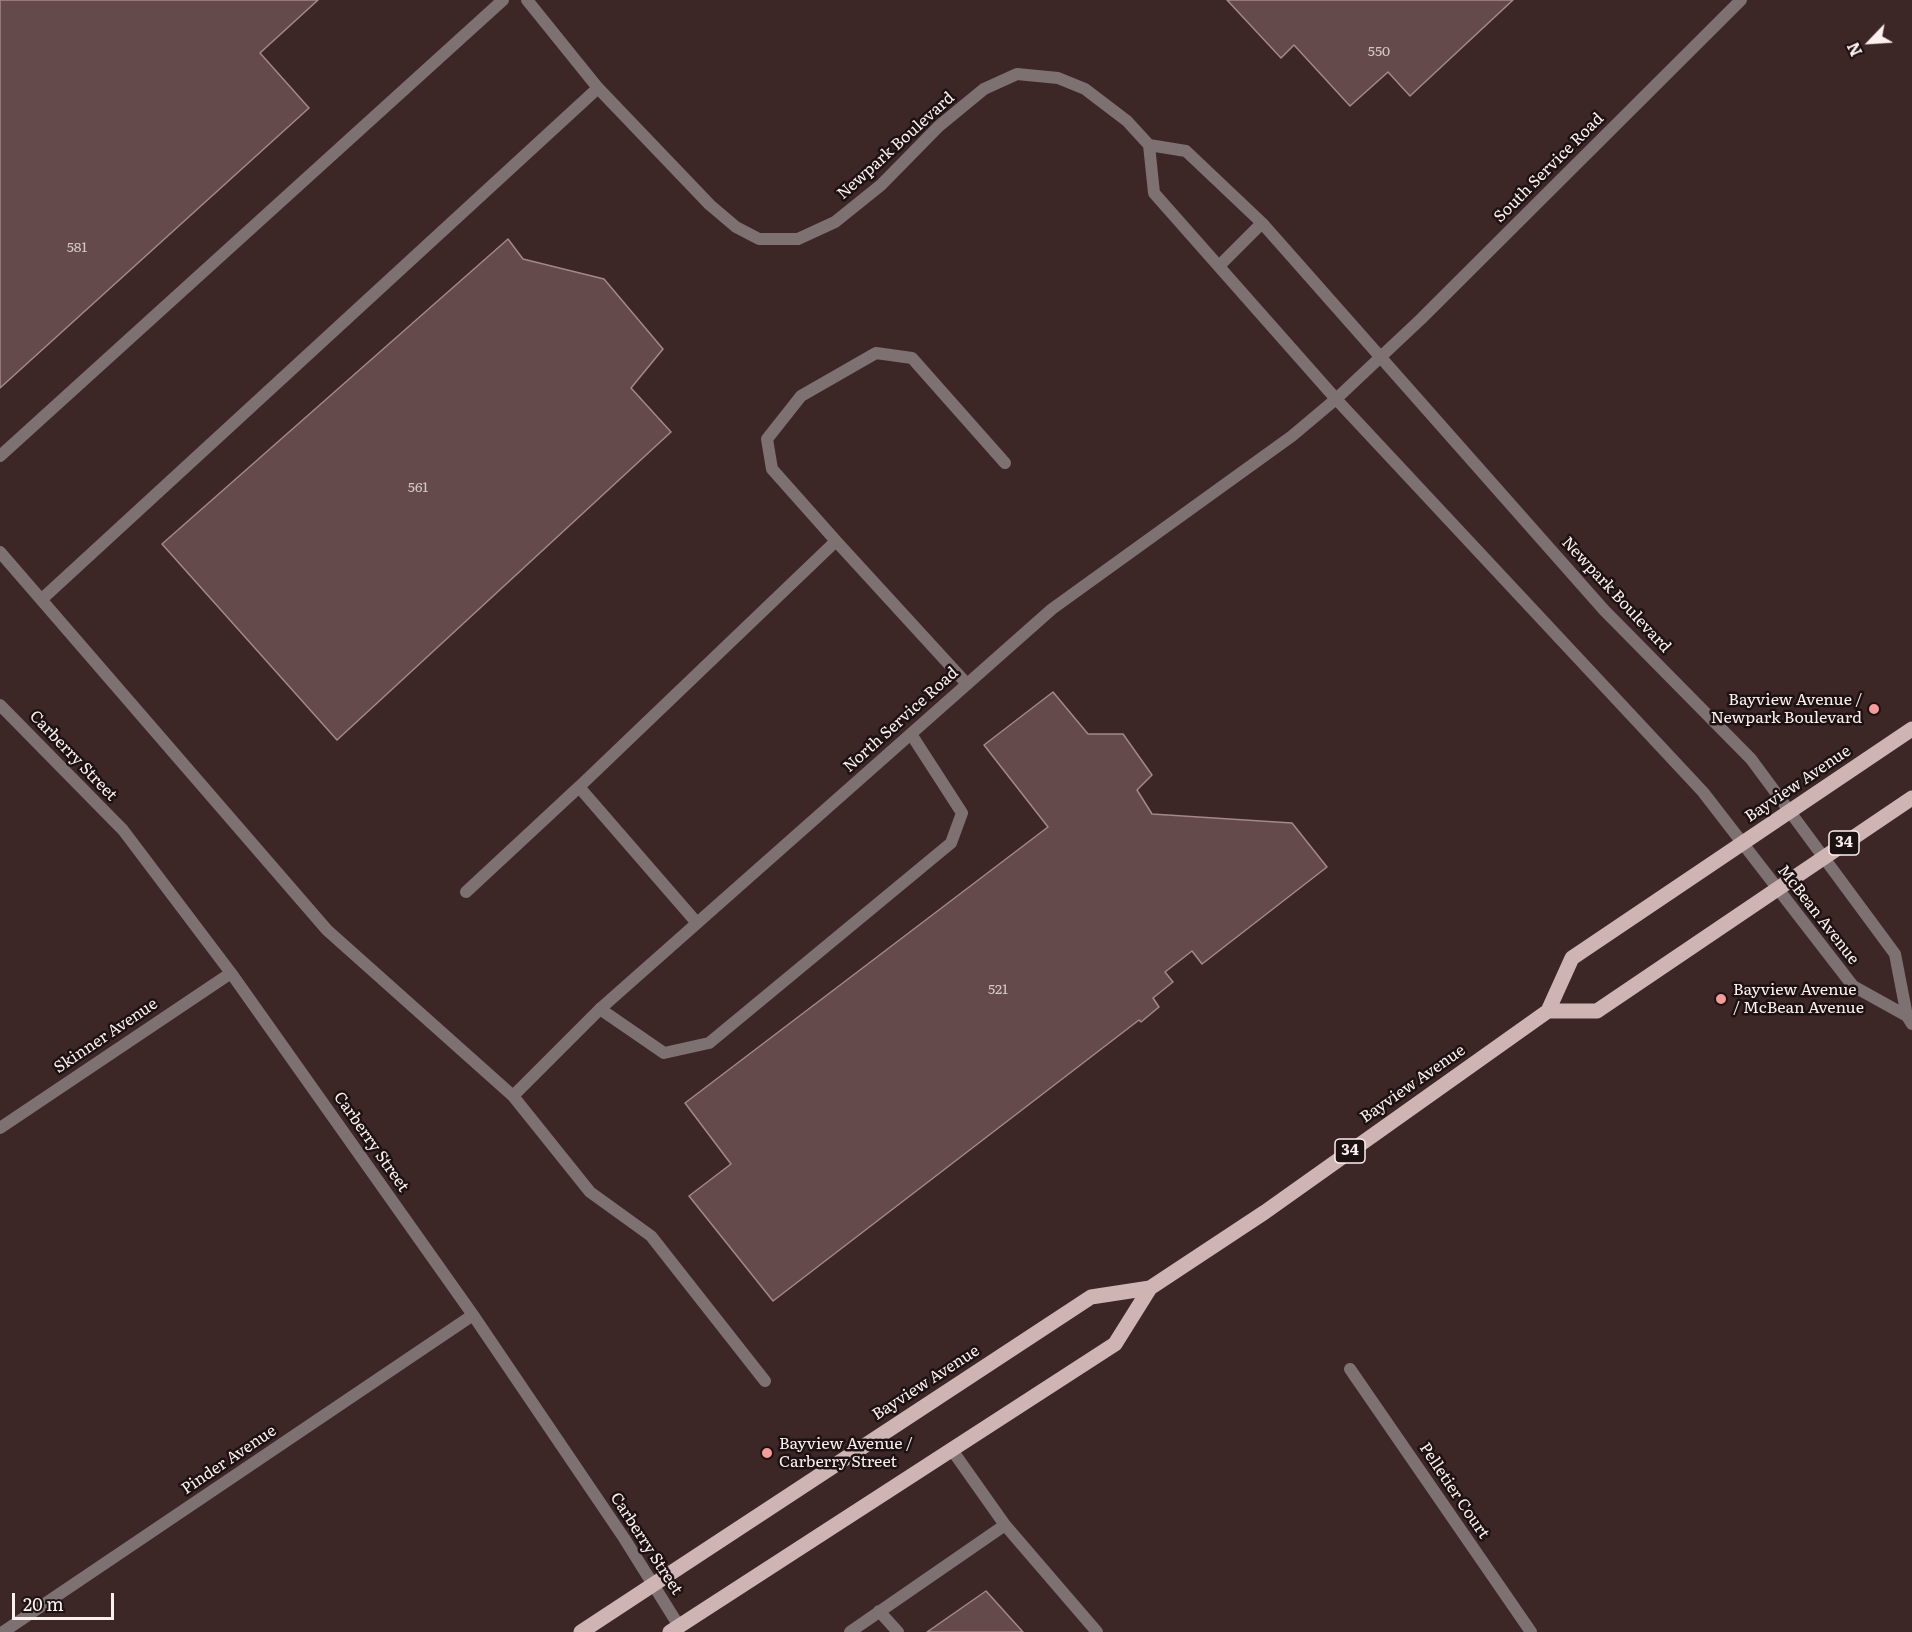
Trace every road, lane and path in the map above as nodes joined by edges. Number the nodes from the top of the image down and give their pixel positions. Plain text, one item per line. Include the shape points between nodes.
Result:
1 (502, 0) edge
2 (527, 0) edge
3 (1741, 0) edge
4 (598, 88) junction
5 (1149, 145) junction
6 (1262, 224) junction
7 (1220, 265) junction
8 (1379, 358) junction
9 (1336, 399) junction
10 (0, 456) edge
11 (1005, 463) dead end
12 (837, 541) junction
13 (0, 552) edge
14 (42, 600) junction
15 (967, 684) junction
16 (0, 705) edge
17 (1912, 729) edge
18 (911, 734) junction
19 (579, 787) junction
20 (1912, 798) edge
21 (1790, 812) junction
22 (1742, 843) junction
23 (1825, 857) junction
24 (1778, 891) junction
25 (466, 892) dead end
26 (697, 923) junction
27 (231, 973) junction
28 (600, 1009) junction
29 (1548, 1011) junction
30 (1910, 1020) edge
31 (513, 1096) junction
32 (0, 1128) edge
33 (1150, 1288) junction
34 (473, 1315) junction
35 (1350, 1369) dead end
36 (765, 1381) dead end
37 (952, 1450) junction
38 (1005, 1525) junction
39 (653, 1585) junction
40 (879, 1611) junction
41 (678, 1630) edge
42 (3, 1632) edge
43 (581, 1632) edge
44 (850, 1632) edge
45 (898, 1632) edge
46 (1097, 1632) edge
47 (1531, 1632) edge

1 - 10 street
2 - 4 street, Newpark Boulevard
3 - 8 street, South Service Road
4 - 5 street, Newpark Boulevard via 710,205 736,227 759,239 798,239 835,222 881,185 939,126 984,89 1017,74 1058,78 1085,89 1127,121
4 - 14 street
5 - 6 street, Newpark Boulevard via 1186,151
5 - 7 street via 1154,193
6 - 7 street
6 - 8 street, Newpark Boulevard
7 - 9 street
8 - 9 street
8 - 21 street, Newpark Boulevard via 1604,610 1751,759
9 - 15 street, North Service Road via 1292,436 1052,609
9 - 22 street via 1703,792
11 - 12 street via 912,358 876,353 801,396 768,439 772,469
12 - 15 street
12 - 19 street
13 - 14 street
14 - 31 street via 327,930
15 - 18 street, North Service Road
16 - 27 street, Carberry Street via 123,830
17 - 21 main road, Bayview Avenue
18 - 26 street, North Service Road
18 - 28 street via 962,813 951,843 709,1042 664,1053
19 - 25 street
19 - 26 street
20 - 23 main road, 34
21 - 22 main road, Bayview Avenue
21 - 23 street, Newpark Boulevard
22 - 24 street, McBean Avenue
22 - 29 main road, Bayview Avenue via 1572,958
23 - 24 main road, 34
23 - 30 street, McBean Avenue via 1895,954
24 - 29 main road, 34 via 1597,1011
24 - 30 street, McBean Avenue via 1854,986
26 - 28 street, North Service Road
27 - 32 street, Skinner Avenue
27 - 34 street, Carberry Street
28 - 31 street, North Service Road
29 - 33 main road, Bayview Avenue / 34 via 1265,1212
31 - 36 street via 590,1192 651,1236
33 - 37 main road, Bayview Avenue / 34 via 1115,1344
33 - 39 main road, Bayview Avenue / 34 via 1091,1297
34 - 39 street, Carberry Street
34 - 42 street, Pinder Avenue
35 - 47 street, Pelletier Court
37 - 38 street
37 - 41 main road, Bayview Avenue / 34
38 - 40 street
38 - 46 street
39 - 41 street, Carberry Street
39 - 43 main road, Bayview Avenue / 34
40 - 44 street
40 - 45 street

